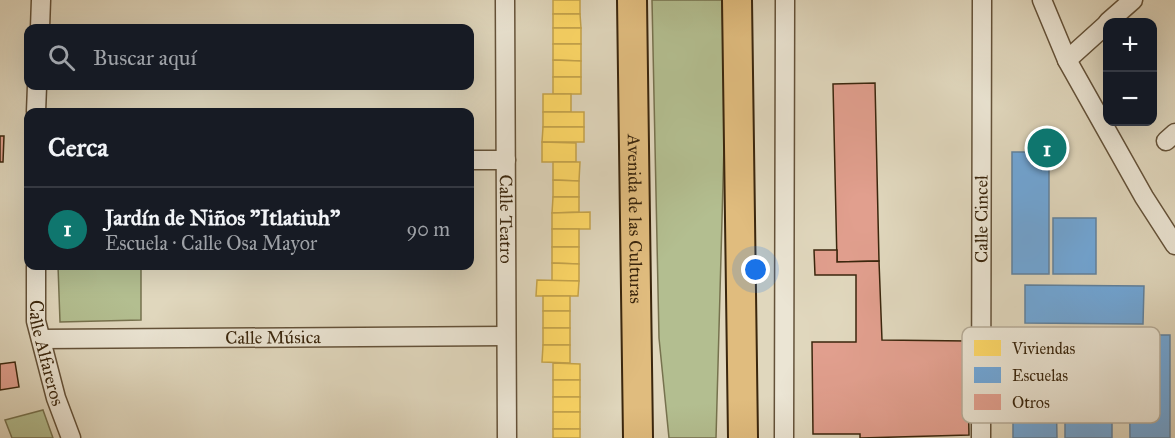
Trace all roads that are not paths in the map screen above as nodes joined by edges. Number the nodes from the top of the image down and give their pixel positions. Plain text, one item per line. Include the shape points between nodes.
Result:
1 (41, 0) edge
2 (505, 0) edge
3 (632, 0) edge
4 (737, 0) edge
5 (785, 0) edge
6 (982, 0) edge
7 (1042, 0) edge
8 (1133, 0) edge
9 (1113, 18) edge
10 (40, 24) edge
11 (1103, 28) edge
12 (1067, 60) junction
13 (37, 90) edge
14 (36, 108) edge
15 (474, 160) edge
16 (506, 160) junction
17 (1175, 245) edge
18 (36, 270) edge
19 (981, 327) edge
20 (506, 336) junction
21 (41, 339) junction
22 (981, 423) edge
23 (71, 438) edge
24 (507, 438) edge
25 (638, 438) edge
26 (743, 438) edge
27 (784, 438) edge
28 (981, 438) edge

1 - 10 street
2 - 16 street, Calle Teatro
3 - 25 main road, Avenida de las Culturas
4 - 26 main road
5 - 27 street
6 - 19 street, Calle Cincel
7 - 12 street
8 - 9 street
11 - 12 street
12 - 17 street
13 - 14 street
15 - 16 street
16 - 20 street, Calle Teatro
18 - 21 street, Calle Alfareros via 36,321
20 - 21 street, Calle Música
20 - 24 street, Calle Teatro
21 - 23 street, Calle Alfareros
22 - 28 street, Calle Cincel

